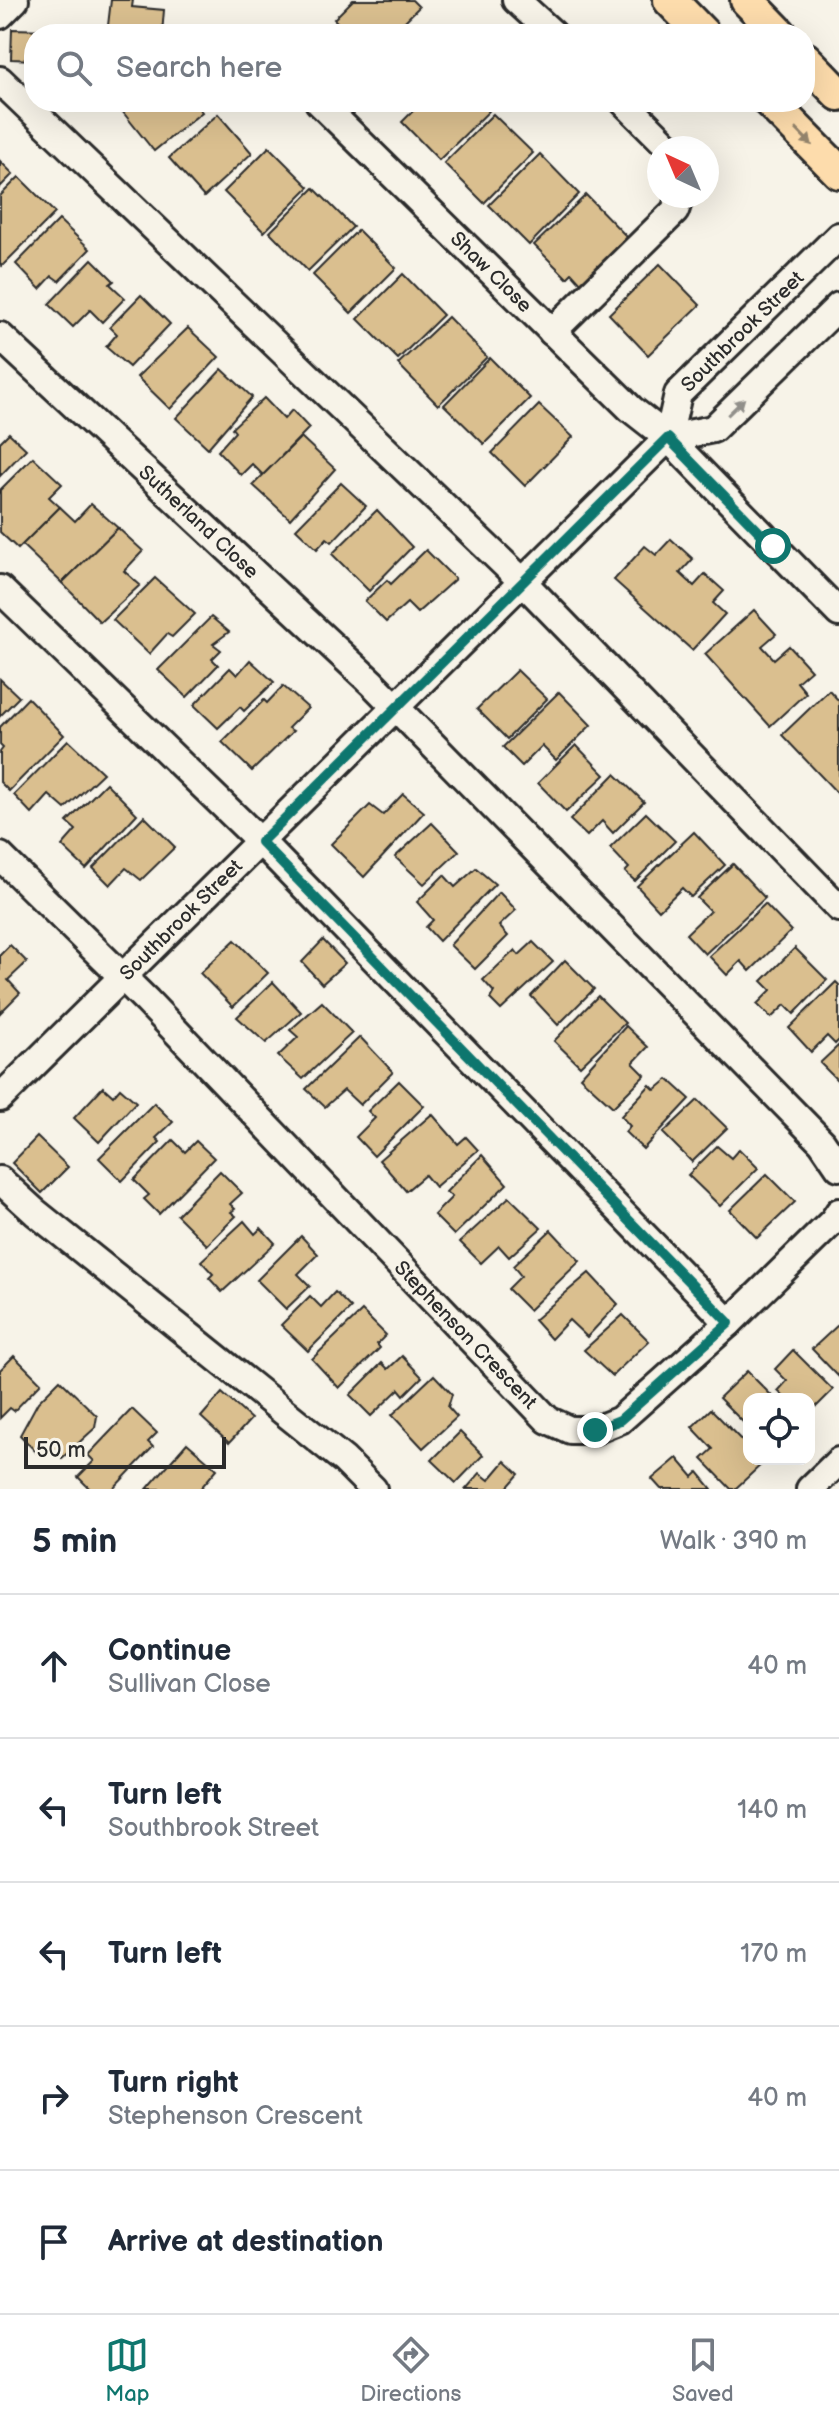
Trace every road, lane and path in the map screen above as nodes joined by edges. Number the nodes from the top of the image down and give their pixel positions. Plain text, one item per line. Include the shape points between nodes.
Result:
1 (15, 0) edge
2 (516, 0) edge
3 (670, 0) edge
4 (747, 0) edge
5 (0, 15) edge
6 (542, 24) edge
7 (693, 24) edge
8 (770, 24) edge
9 (815, 69) edge
10 (0, 80) edge
11 (839, 94) edge
12 (24, 103) edge
13 (33, 112) edge
14 (329, 112) edge
15 (634, 112) edge
16 (780, 112) edge
17 (658, 136) edge
18 (839, 172) edge
19 (676, 208) edge
20 (839, 236) edge
21 (839, 306) edge
22 (552, 332) junction
23 (0, 336) edge
24 (668, 438) junction
25 (522, 581) junction
26 (0, 589) edge
27 (839, 613) edge
28 (396, 707) junction
29 (261, 842) junction
30 (0, 856) edge
31 (839, 908) edge
32 (123, 976) junction
33 (0, 1098) edge
34 (839, 1167) edge
35 (0, 1180) edge
36 (839, 1212) edge
37 (729, 1323) junction
38 (839, 1461) edge
39 (373, 1489) edge
40 (810, 1489) edge

1 - 5 street
2 - 6 street
3 - 7 main road
4 - 8 main road
9 - 11 main road
10 - 12 street
13 - 25 street
14 - 22 street, Shaw Close
15 - 17 street
16 -> 18 main road
19 - 22 street
20 - 24 street, Southbrook Street via 678,394
24 -> 21 street via 713,429
22 - 24 street, Shaw Close
23 - 28 street, Sutherland Close
24 - 25 street, Southbrook Street
24 - 27 street, Shaw Close
25 - 28 street, Southbrook Street
25 - 31 street
26 - 29 street
28 - 29 street, Southbrook Street
28 - 34 street via 822,1142
29 - 32 street, Southbrook Street
29 - 37 street
30 - 32 street, Stephenson Crescent
32 - 33 street, Southbrook Street
32 - 37 street, Stephenson Crescent via 548,1420 570,1430 595,1430 620,1420
35 - 39 street
36 - 37 street, Stephenson Crescent
38 - 40 street

